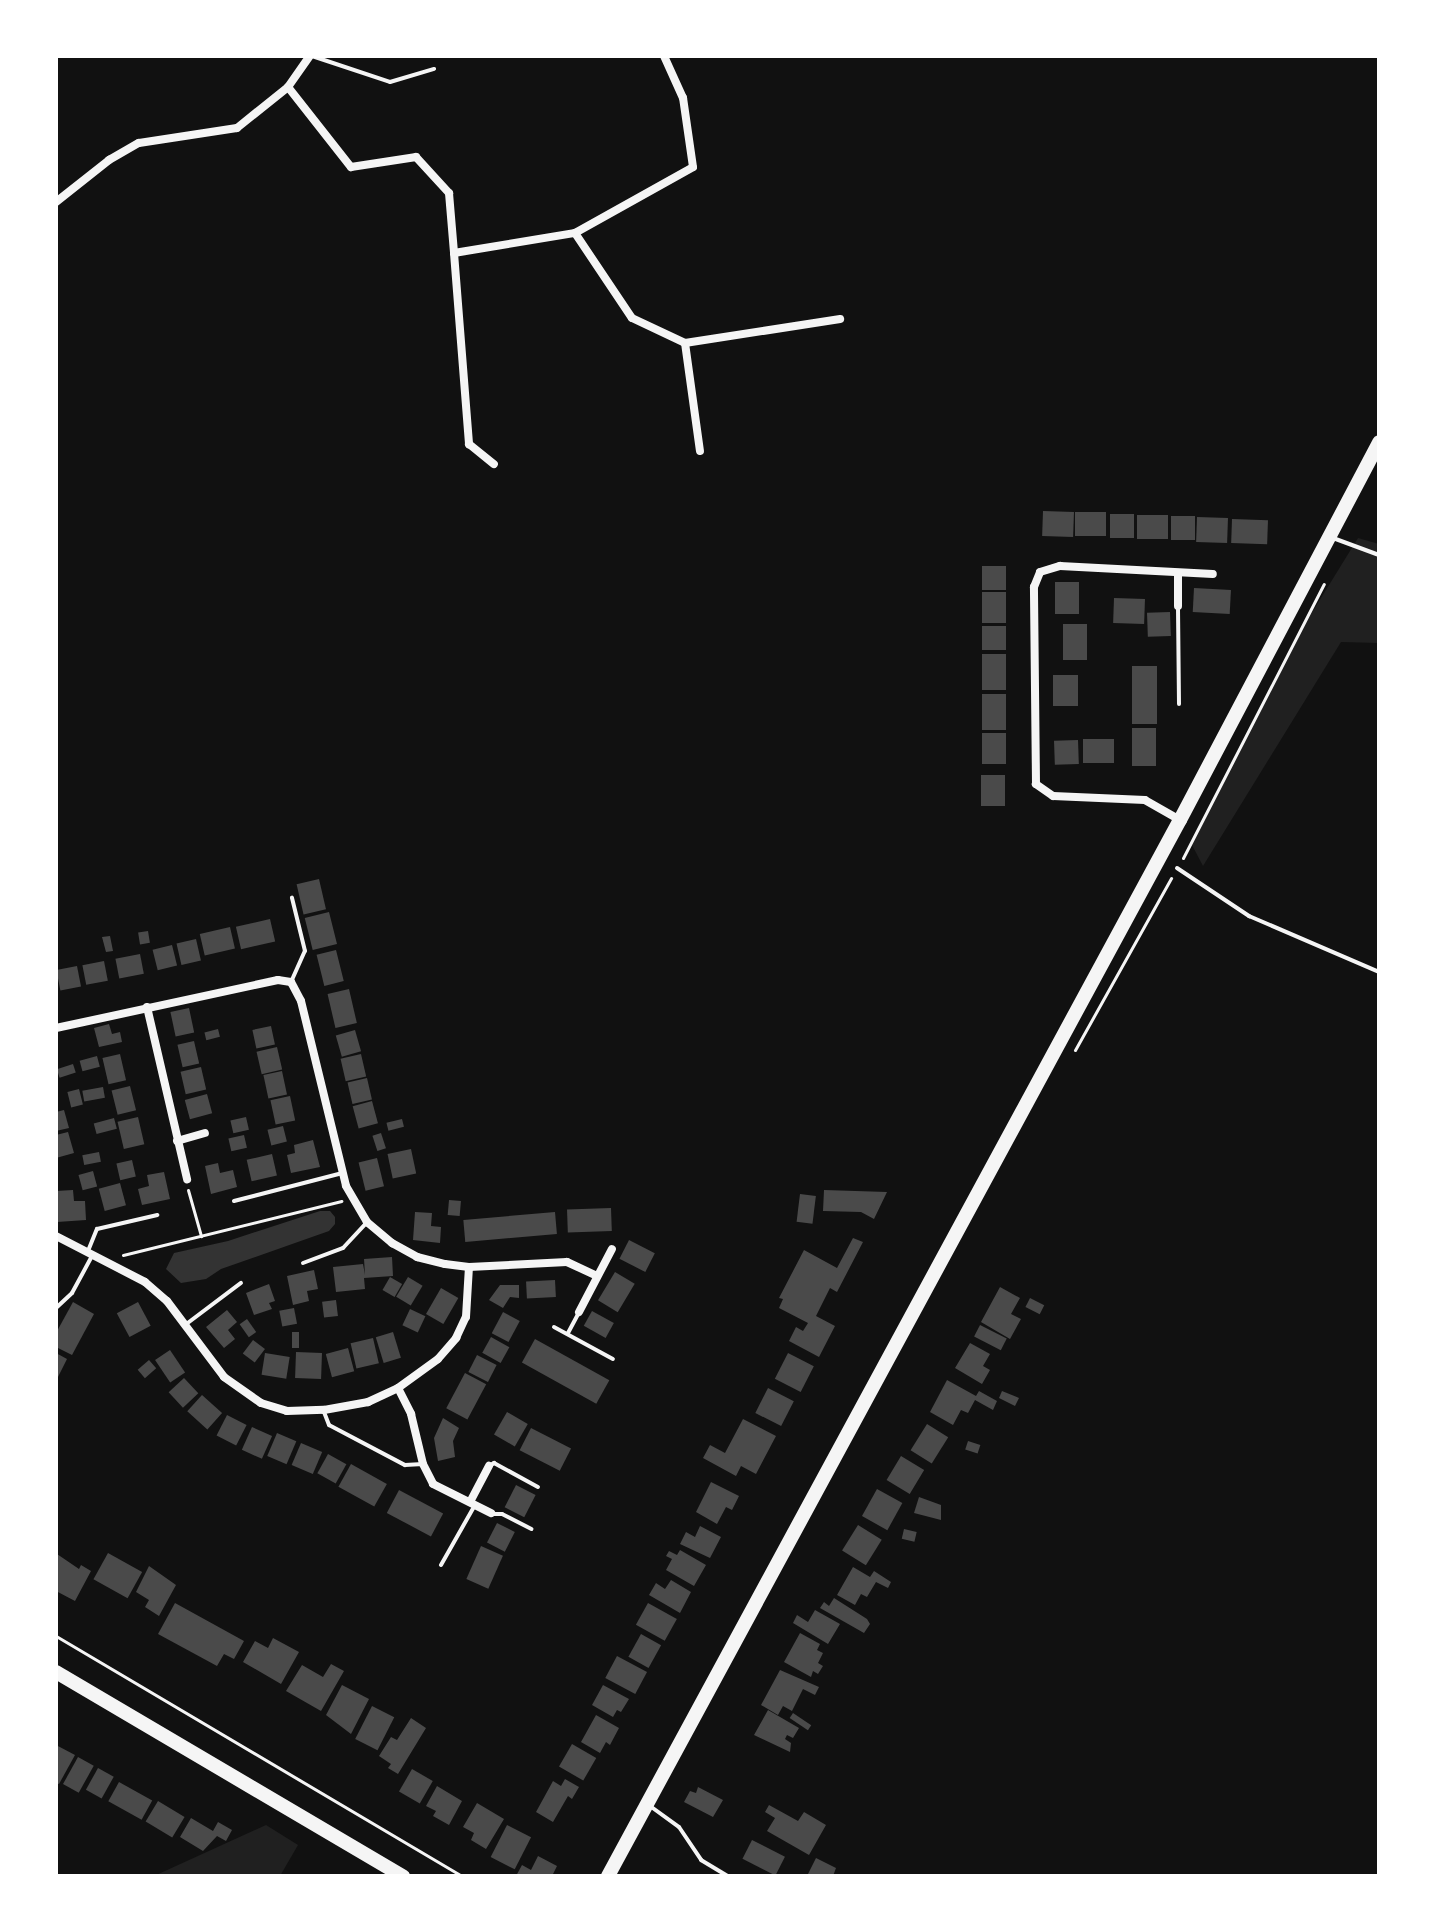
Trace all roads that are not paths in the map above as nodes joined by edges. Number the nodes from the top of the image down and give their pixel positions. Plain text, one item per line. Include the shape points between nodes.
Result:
1 (311, 56) edge
2 (664, 56) edge
3 (434, 69) dead end
4 (288, 87) junction
5 (56, 202) edge
6 (575, 233) junction
7 (454, 253) junction
8 (840, 319) dead end
9 (685, 343) junction
10 (1379, 442) edge
11 (700, 451) dead end
12 (494, 464) dead end
13 (1330, 538) junction
14 (1379, 555) edge
15 (1178, 573) junction
16 (1213, 574) dead end
17 (1178, 606) joint
18 (1179, 704) dead end
19 (1180, 820) junction
20 (1177, 868) dead end
21 (292, 898) dead end
22 (1379, 972) edge
23 (291, 982) junction
24 (147, 1007) junction
25 (56, 1028) edge
26 (205, 1133) dead end
27 (177, 1141) junction
28 (342, 1173) junction
29 (187, 1179) road end
30 (234, 1201) dead end
31 (157, 1215) dead end
32 (367, 1222) junction
33 (56, 1236) edge
34 (612, 1249) dead end
35 (90, 1253) junction
36 (303, 1263) dead end
37 (469, 1267) junction
38 (597, 1276) junction
39 (241, 1283) dead end
40 (56, 1308) edge
41 (579, 1312) joint
42 (185, 1325) junction
43 (554, 1327) dead end
44 (568, 1333) junction
45 (613, 1359) dead end
46 (398, 1388) junction
47 (324, 1410) junction
48 (423, 1464) junction
49 (489, 1466) joint
50 (538, 1487) dead end
51 (472, 1504) junction
52 (491, 1513) joint
53 (531, 1529) dead end
54 (441, 1565) dead end
55 (56, 1672) edge
56 (648, 1804) junction
57 (396, 1874) edge
58 (608, 1876) edge
59 (728, 1876) edge

1 - 3 lane via 390,82
1 - 4 street
2 - 6 street via 683,98 693,167
4 - 5 street via 237,128 139,143
4 - 7 street via 351,167 416,157 449,193
6 - 7 street
6 - 9 street via 632,318
7 - 12 street via 469,444
8 - 9 street
9 - 11 street
10 - 13 main road
13 - 14 lane
13 - 19 main road
15 - 16 street
15 - 17 street
15 - 19 street via 1060,566 1040,572 1034,587 1034,757 1036,784 1053,796 1131,797
17 - 18 lane
19 - 56 main road
20 - 22 lane via 1249,916
21 - 23 lane via 305,951
23 - 24 street via 278,980
23 - 28 street via 301,1001
24 - 25 street
24 - 27 street
26 - 27 street
27 - 29 street
28 - 30 lane
28 - 32 street
31 - 35 lane via 97,1229
32 - 36 lane via 343,1248
32 - 37 street via 417,1257
33 - 35 street
34 - 38 street
35 - 40 lane via 72,1293
35 - 42 street via 145,1282
37 - 38 street via 567,1262
37 - 46 street via 466,1317 456,1338 438,1359
38 - 41 street
39 - 42 lane
41 - 44 lane
42 - 47 street via 224,1377 244,1393 287,1411
43 - 44 lane
44 - 45 lane
46 - 47 street via 368,1402
46 - 48 street via 411,1414
47 - 48 lane via 329,1425 405,1465
48 - 51 street via 433,1484
49 - 50 lane via 494,1463
49 - 51 street
51 - 52 street
51 - 54 lane
52 - 53 lane
55 - 57 main road
56 - 58 main road
56 - 59 lane via 679,1827 701,1860

